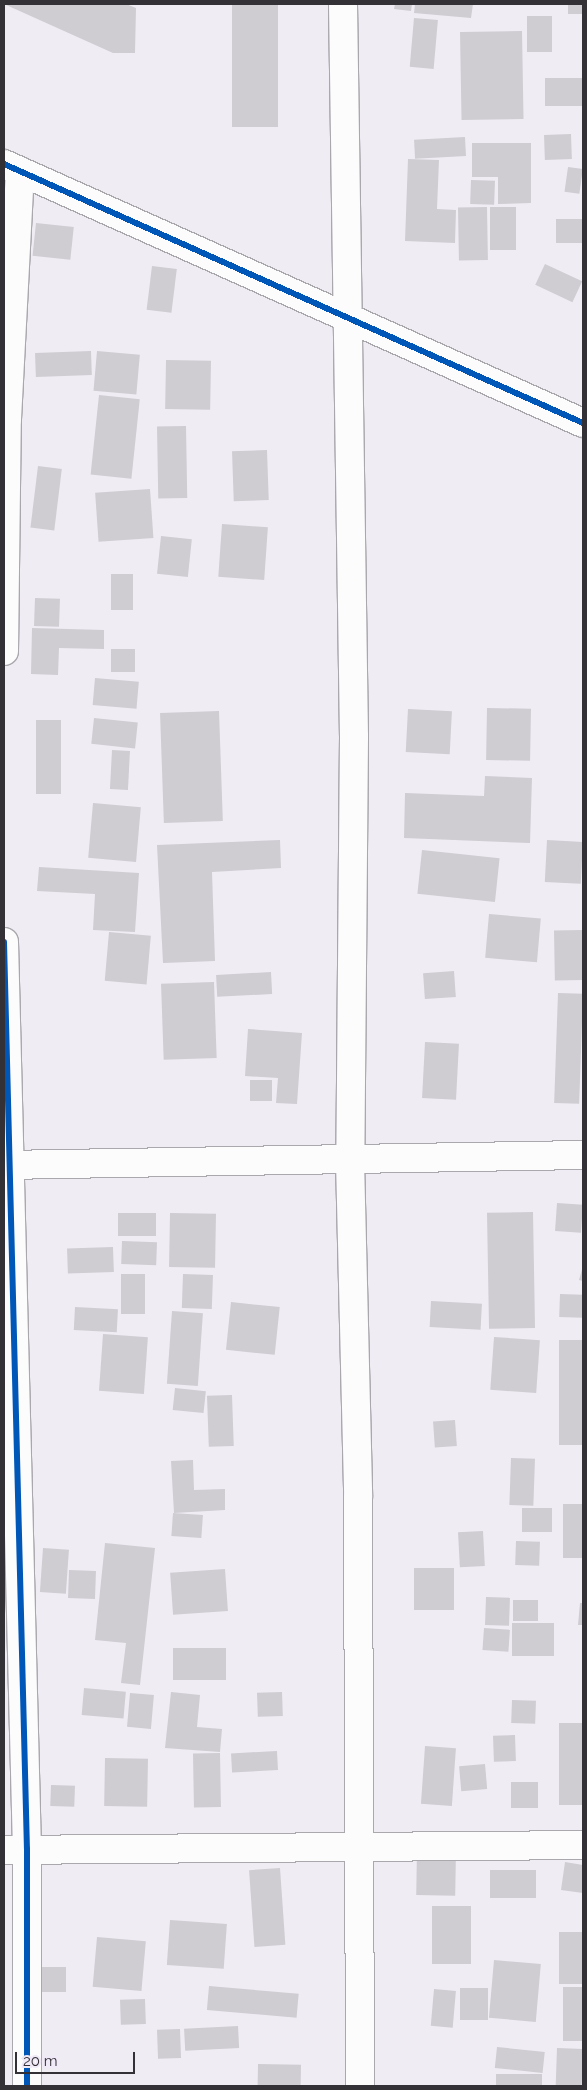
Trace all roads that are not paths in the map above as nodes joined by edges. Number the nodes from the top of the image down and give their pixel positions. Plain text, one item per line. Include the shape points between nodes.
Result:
1 (343, 4) edge
2 (12, 168) edge
3 (346, 319) junction
4 (583, 423) edge
5 (4, 651) edge
6 (4, 942) edge
7 (583, 1155) edge
8 (350, 1161) junction
9 (7, 1165) edge
10 (358, 1845) junction
11 (583, 1845) edge
12 (15, 1849) edge
13 (26, 2086) edge
14 (360, 2086) edge

1 - 3 street
2 - 3 street
2 - 5 street
3 - 4 street
3 - 8 street via 354,737
6 - 9 street
7 - 8 street
8 - 9 street
8 - 10 street via 358,1497
9 - 12 street
10 - 11 street
10 - 12 street
10 - 14 street
12 - 13 street

